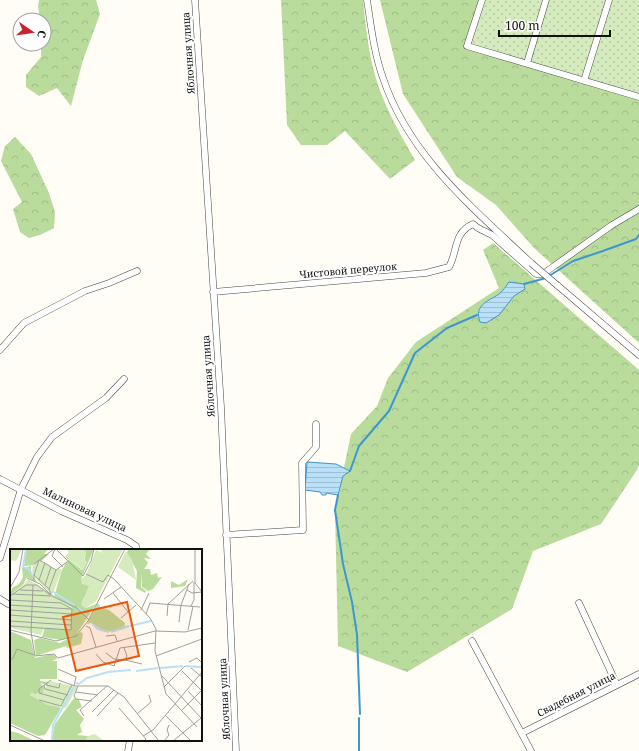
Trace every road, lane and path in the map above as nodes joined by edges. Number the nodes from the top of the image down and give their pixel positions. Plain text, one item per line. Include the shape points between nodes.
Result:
1 (194, 0) edge
2 (367, 0) edge
3 (482, 0) edge
4 (546, 0) edge
5 (609, 0) edge
6 (527, 63) junction
7 (584, 81) junction
8 (639, 97) edge
9 (639, 209) edge
10 (137, 271) dead end
11 (213, 292) junction
12 (0, 350) edge
13 (639, 354) edge
14 (124, 379) dead end
15 (316, 424) dead end
16 (0, 479) edge
17 (21, 489) junction
18 (226, 535) junction
19 (136, 549) edge
20 (0, 558) edge
21 (0, 599) edge
22 (579, 603) dead end
23 (10, 604) edge
24 (472, 642) dead end
25 (639, 674) edge
26 (617, 685) junction
27 (522, 732) junction
28 (130, 741) edge
29 (128, 751) edge
30 (236, 751) edge
31 (531, 751) edge

1 - 11 street, Яблочная улица
2 - 13 street, bridge via 382,76 396,110 412,138 440,175 531,263
3 - 6 street via 467,46
4 - 6 street
5 - 7 street
6 - 7 street
7 - 8 street
9 - 11 street, Чистовой переулок via 543,274 536,274 492,235 473,224 460,234 453,260 449,267 441,270
10 - 12 street via 85,291 24,323
11 - 18 street, Яблочная улица
14 - 17 street via 106,398 52,437 37,457
15 - 18 street via 316,446 302,463 303,530
16 - 17 street, Малиновая улица
17 - 19 street, Малиновая улица via 61,511 127,540 136,546
17 - 20 street
18 - 30 street, Яблочная улица
21 - 23 street
22 - 26 street
24 - 27 street
25 - 26 street, Свадебная улица
26 - 27 street, Свадебная улица
27 - 31 street
28 - 29 street

